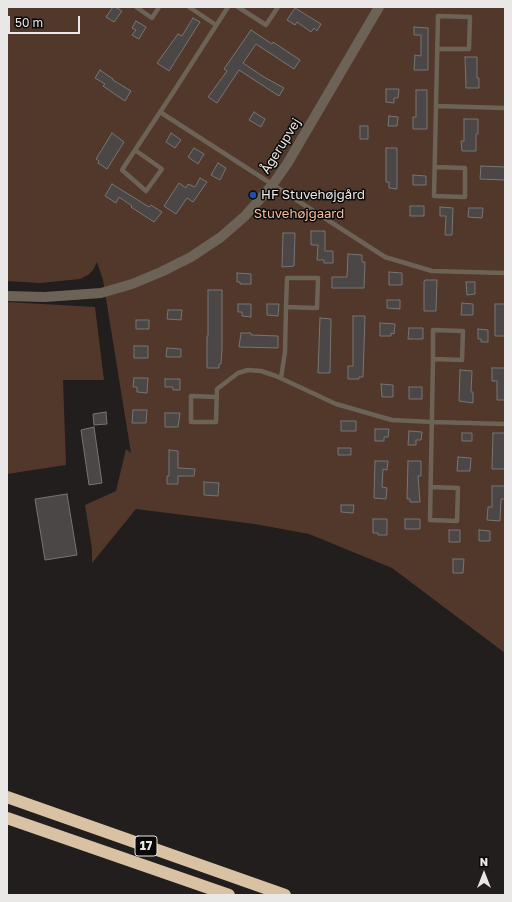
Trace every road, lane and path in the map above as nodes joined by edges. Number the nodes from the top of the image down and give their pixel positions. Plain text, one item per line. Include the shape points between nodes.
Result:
1 (136, 7) edge
2 (159, 7) edge
3 (189, 7) edge
4 (228, 7) edge
5 (238, 7) edge
6 (278, 7) edge
7 (379, 7) edge
8 (216, 25) junction
9 (437, 48) junction
10 (436, 106) junction
11 (505, 108) edge
12 (160, 112) junction
13 (135, 150) junction
14 (435, 168) junction
15 (273, 184) junction
16 (505, 273) edge
17 (7, 296) edge
18 (286, 307) junction
19 (433, 359) junction
20 (281, 378) junction
21 (217, 396) junction
22 (432, 422) junction
23 (505, 424) edge
24 (431, 487) junction
25 (7, 797) edge
26 (7, 818) edge
27 (229, 895) edge
28 (285, 895) edge

1 - 2 lane via 152,18
3 - 8 lane
4 - 8 lane
5 - 6 lane via 266,25
7 - 15 street, Ågerupvej
8 - 12 lane
9 - 9 lane via 469,49 470,17 438,16
9 - 10 lane
10 - 11 lane
10 - 14 lane
12 - 13 lane
12 - 15 lane
13 - 13 lane via 122,170 146,191 162,169
14 - 14 lane via 434,196 465,197 465,168
15 - 16 lane via 385,257 432,271
15 - 17 street, Ågerupvej via 245,216 221,237 191,257 161,272 100,293 79,296
18 - 18 lane via 287,278 318,278 317,308
18 - 20 lane via 285,352
19 - 19 lane via 433,330 463,331 462,360
19 - 22 lane
20 - 21 lane via 261,371 248,370 238,373 217,389
20 - 22 lane via 336,404 363,412 392,420
21 - 21 lane via 191,396 191,422 216,422
22 - 23 lane
22 - 24 lane
24 - 24 lane via 430,520 457,521 458,488
25 - 28 highway, 17
26 - 27 highway, 17

